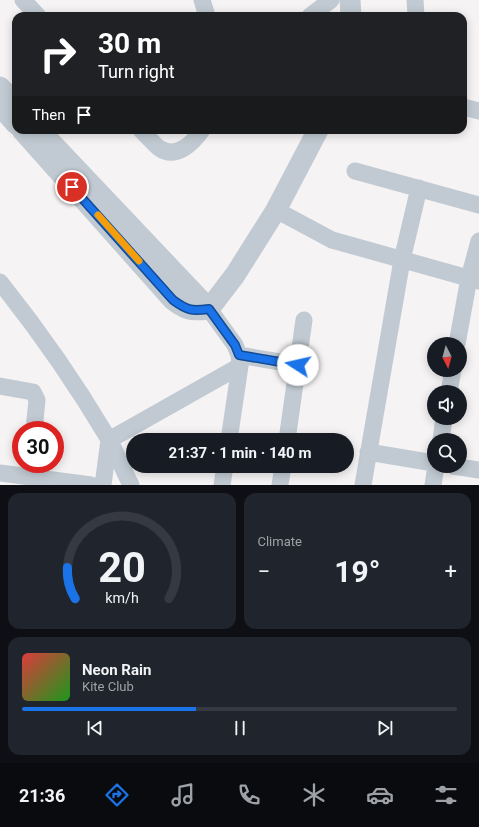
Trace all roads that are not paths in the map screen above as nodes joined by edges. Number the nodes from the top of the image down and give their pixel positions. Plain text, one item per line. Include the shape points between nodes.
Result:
1 (23, 0) edge
2 (202, 0) edge
3 (331, 0) edge
4 (350, 0) edge
5 (415, 0) edge
6 (34, 12) edge
7 (206, 12) edge
8 (315, 12) edge
9 (351, 12) edge
10 (416, 12) edge
11 (0, 87) edge
12 (12, 100) edge
13 (0, 106) edge
14 (467, 108) edge
15 (479, 111) edge
16 (12, 120) edge
17 (26, 134) edge
18 (44, 134) edge
19 (145, 134) edge
20 (199, 134) edge
21 (316, 134) edge
22 (355, 171) dead end
23 (419, 188) junction
24 (479, 205) edge
25 (276, 210) junction
26 (479, 241) edge
27 (402, 260) junction
28 (474, 280) edge
29 (0, 282) edge
30 (209, 309) junction
31 (304, 320) dead end
32 (459, 337) edge
33 (239, 361) junction
34 (298, 365) junction
35 (0, 386) edge
36 (35, 421) edge
37 (230, 433) edge
38 (288, 433) edge
39 (109, 440) junction
40 (368, 452) junction
41 (427, 462) edge
42 (467, 468) edge
43 (479, 470) edge
44 (0, 473) edge
45 (224, 473) edge
46 (282, 473) edge
47 (435, 473) edge
48 (28, 475) edge
49 (91, 485) edge
50 (102, 485) edge
51 (131, 485) edge
52 (222, 485) edge
53 (280, 485) edge
54 (363, 485) edge
55 (433, 485) edge

1 - 6 street
2 - 7 street
3 - 8 street
4 - 9 street
5 - 10 street
11 - 12 street
13 - 16 street
14 - 15 street
17 - 30 street via 173,300 184,308
18 - 30 street
19 - 20 street via 158,147 173,152 188,146
21 - 25 street
22 - 23 street
23 - 24 street
23 - 27 street
25 - 27 street via 332,240
25 - 30 street via 235,275
26 - 28 street
27 - 28 street
27 - 40 street
28 - 32 street
29 - 39 street via 56,357
30 - 33 street via 235,345
31 - 34 street
33 - 34 street
33 - 37 street
33 - 39 street
34 - 38 street
35 - 36 street via 33,392 37,400
39 - 50 street
39 - 51 street
40 - 41 street
40 - 54 street
42 - 43 street
44 - 48 street
45 - 52 street
46 - 53 street
47 - 55 street
48 - 49 street

